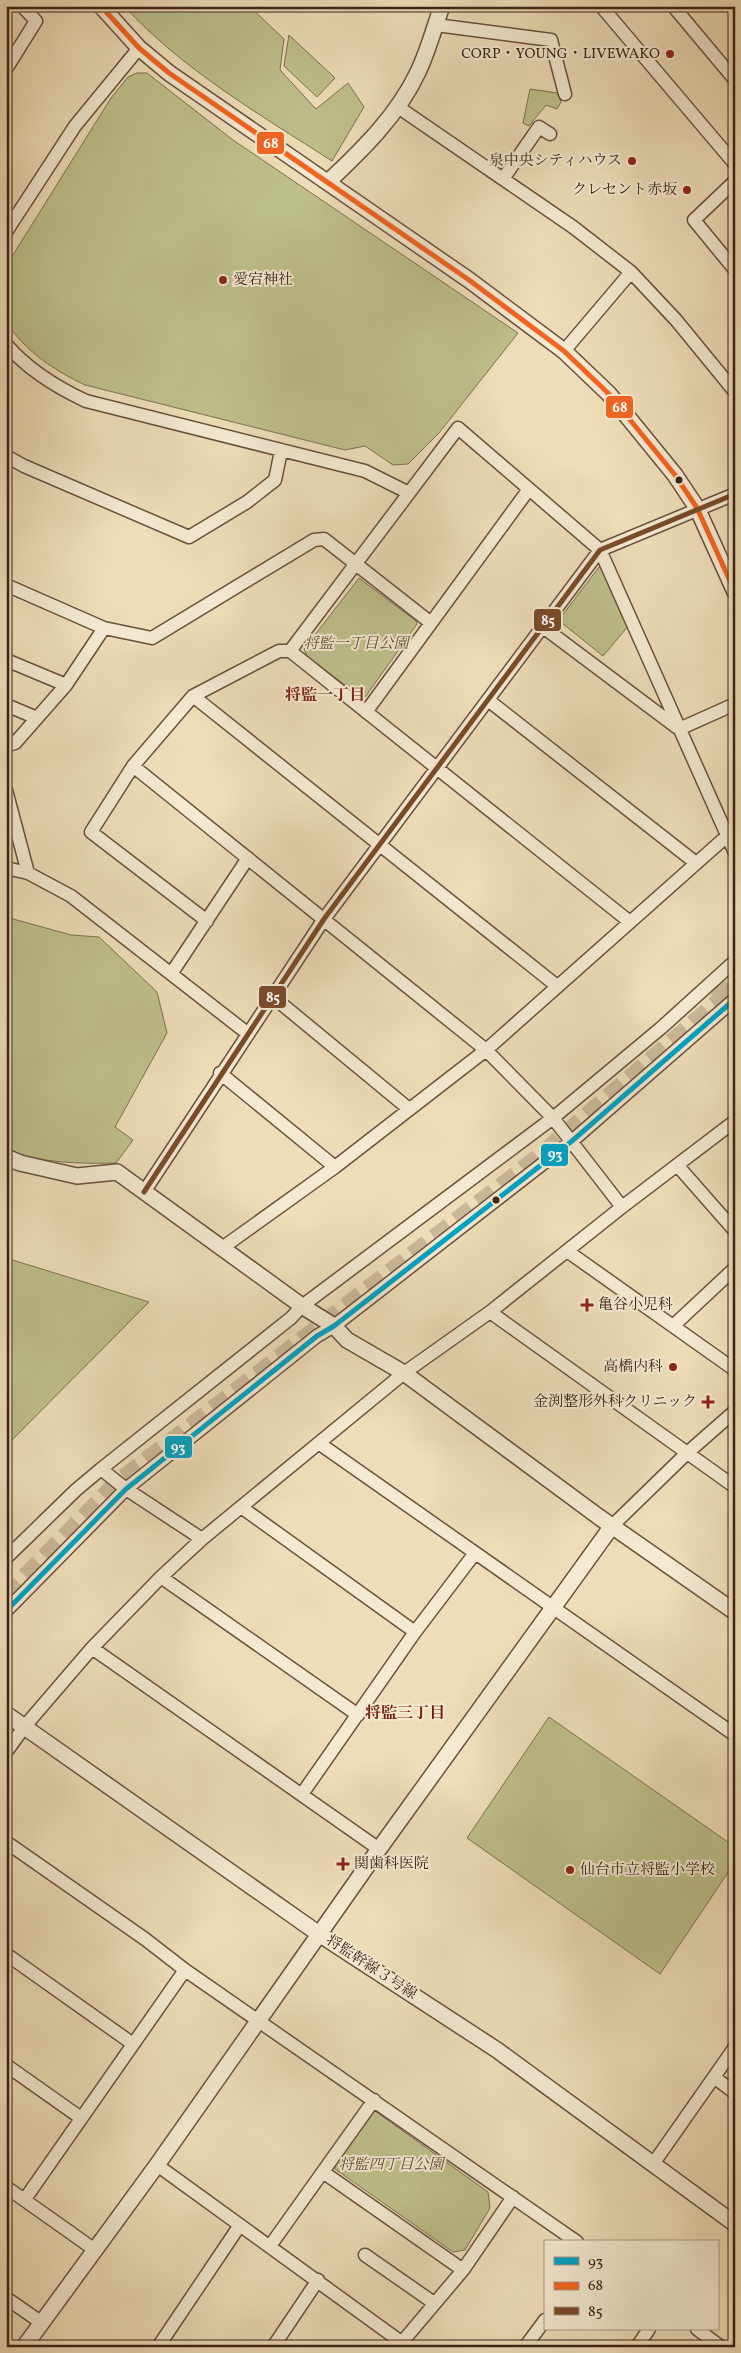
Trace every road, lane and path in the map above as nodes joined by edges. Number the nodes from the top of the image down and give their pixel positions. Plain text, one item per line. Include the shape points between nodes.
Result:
1 (22, 6) edge
2 (101, 6) edge
3 (442, 6) edge
4 (601, 6) edge
5 (673, 7) edge
6 (436, 25) junction
7 (139, 48) junction
8 (6, 69) edge
9 (735, 80) edge
10 (566, 94) dead end
11 (398, 107) junction
12 (550, 134) dead end
13 (735, 164) edge
14 (503, 179) junction
15 (735, 181) edge
16 (328, 182) junction
17 (6, 232) edge
18 (735, 270) edge
19 (631, 272) junction
20 (6, 344) edge
21 (564, 351) junction
22 (735, 392) edge
23 (282, 451) junction
24 (6, 456) edge
25 (529, 489) junction
26 (409, 493) junction
27 (735, 494) edge
28 (697, 511) junction
29 (600, 550) junction
30 (356, 564) junction
31 (6, 585) edge
32 (735, 592) edge
33 (431, 623) junction
34 (543, 627) junction
35 (104, 628) junction
36 (290, 651) junction
37 (6, 660) edge
38 (66, 685) junction
39 (193, 696) junction
40 (488, 700) junction
41 (735, 704) edge
42 (6, 705) edge
43 (366, 712) junction
44 (37, 718) junction
45 (680, 729) junction
46 (6, 746) edge
47 (133, 766) junction
48 (437, 768) junction
49 (6, 790) edge
50 (727, 836) junction
51 (380, 844) junction
52 (735, 854) edge
53 (248, 858) junction
54 (696, 863) junction
55 (6, 868) edge
56 (28, 873) junction
57 (324, 918) junction
58 (207, 921) junction
59 (630, 922) junction
60 (735, 961) edge
61 (171, 974) junction
62 (558, 986) junction
63 (272, 996) junction
64 (735, 999) edge
65 (247, 1033) junction
66 (486, 1050) junction
67 (220, 1073) junction
68 (409, 1109) junction
69 (553, 1118) junction
70 (735, 1121) edge
71 (572, 1140) junction
72 (6, 1158) edge
73 (677, 1165) junction
74 (335, 1167) junction
75 (144, 1192) junction
76 (622, 1207) junction
77 (735, 1231) edge
78 (222, 1248) junction
79 (567, 1251) junction
80 (735, 1268) edge
81 (302, 1306) junction
82 (490, 1312) junction
83 (334, 1326) junction
84 (673, 1326) junction
85 (735, 1370) edge
86 (404, 1373) junction
87 (735, 1411) edge
88 (320, 1444) junction
89 (686, 1454) junction
90 (101, 1469) junction
91 (735, 1487) edge
92 (126, 1489) junction
93 (241, 1507) junction
94 (612, 1526) junction
95 (202, 1539) junction
96 (475, 1553) junction
97 (6, 1558) edge
98 (161, 1577) junction
99 (552, 1608) junction
100 (6, 1611) edge
101 (735, 1612) edge
102 (416, 1632) junction
103 (92, 1648) junction
104 (6, 1714) edge
105 (358, 1716) junction
106 (24, 1726) junction
107 (735, 1735) edge
108 (6, 1752) edge
109 (302, 1794) junction
110 (6, 1842) edge
111 (379, 1849) junction
112 (319, 1934) junction
113 (6, 1954) edge
114 (185, 1970) junction
115 (259, 2019) junction
116 (133, 2044) junction
117 (735, 2047) edge
118 (6, 2066) edge
119 (714, 2077) junction
120 (735, 2093) edge
121 (374, 2100) junction
122 (81, 2118) junction
123 (157, 2164) junction
124 (653, 2164) junction
125 (323, 2172) junction
126 (6, 2187) edge
127 (513, 2197) junction
128 (25, 2199) junction
129 (735, 2224) edge
130 (240, 2225) junction
131 (574, 2240) edge
132 (270, 2246) junction
133 (95, 2250) junction
134 (365, 2255) dead end
135 (463, 2270) junction
136 (318, 2280) junction
137 (6, 2298) edge
138 (434, 2303) junction
139 (544, 2321) edge
140 (42, 2323) junction
141 (648, 2330) edge
142 (698, 2330) edge
143 (402, 2345) edge
144 (24, 2347) edge
145 (158, 2347) edge
146 (273, 2347) edge
147 (525, 2347) edge
148 (637, 2347) edge
149 (721, 2347) edge

1 - 8 street via 36,21
2 - 7 street
3 - 6 street
4 - 13 street
5 - 9 street
6 - 10 street via 551,40
6 - 11 street via 418,72
7 - 16 street via 169,73
7 - 17 street via 74,126
11 - 14 street
11 - 16 street via 363,149
12 - 14 street via 538,127
14 - 19 street
15 - 18 street via 694,220
16 - 21 street
19 - 21 street
19 - 22 street via 676,320
20 - 23 street via 20,360 62,390 86,401
21 - 28 street via 609,394 675,475
23 - 24 street via 275,480 247,502 189,537
23 - 26 street via 365,471
25 - 26 street via 458,428
25 - 29 street
25 - 33 street
26 - 30 street
27 - 28 street
28 - 29 street
28 - 32 street
29 - 34 street
29 - 45 street
30 - 33 street
30 - 35 street via 324,539 314,540 152,638
30 - 36 street
31 - 35 street
33 - 43 street
34 - 40 street
34 - 45 street
35 - 38 street
36 - 39 street via 279,651
36 - 43 street
37 - 38 street
38 - 44 street
39 - 47 street
39 - 51 street
40 - 48 street
40 - 54 street
41 - 45 street
42 - 44 street
43 - 48 street
44 - 46 street via 15,743
45 - 50 street
47 - 53 street
47 - 58 street via 91,832
48 - 51 street
48 - 59 street
49 - 56 street
50 - 52 street
50 - 54 street
51 - 57 street
51 - 62 street
53 - 57 street
53 - 58 street
54 - 59 street
55 - 56 street
56 - 61 street via 71,896
57 - 63 street
57 - 66 street
58 - 61 street
59 - 62 street
60 - 69 street
61 - 65 street
62 - 66 street
63 - 65 street
63 - 68 street
64 - 71 street
65 - 67 street
66 - 68 street
66 - 69 street
67 - 74 street
67 - 75 street
68 - 74 street
69 - 71 street
69 - 81 street
70 - 73 street
71 - 76 street
71 - 83 street
72 - 75 street via 77,1176 117,1172
73 - 76 street
73 - 77 street
74 - 78 street
75 - 78 street
76 - 79 street
78 - 81 street
79 - 82 street
79 - 84 street
80 - 84 street
81 - 83 street
81 - 90 street
82 - 86 street
82 - 89 street
83 - 86 street via 347,1340
83 - 92 street via 317,1336
84 - 85 street
86 - 88 street
86 - 94 street
87 - 89 street
88 - 93 street
88 - 96 street
89 - 91 street
89 - 94 street
90 - 92 street
90 - 97 street
92 - 95 street
92 - 100 street
93 - 95 street
93 - 102 street
94 - 99 street
94 - 101 street
95 - 98 street
96 - 99 street
96 - 102 street
98 - 103 street
98 - 105 street
99 - 107 street
99 - 111 street
102 - 105 street
103 - 106 street
103 - 109 street
104 - 106 street, 将監幹線３号線
105 - 109 street
106 - 108 street
106 - 112 street, 将監幹線３号線
109 - 111 street
110 - 114 street
111 - 112 street
112 - 115 street
112 - 124 street, 将監幹線３号線 via 496,2050
113 - 116 street
114 - 115 street
114 - 116 street
115 - 121 street
115 - 123 street
116 - 122 street
117 - 119 street
118 - 122 street
119 - 120 street
119 - 124 street
121 - 125 street
121 - 127 street
122 - 128 street
123 - 130 street
123 - 133 street
124 - 129 street, 将監幹線３号線
125 - 132 street
125 - 135 street
126 - 128 street
127 - 131 street
127 - 135 street
128 - 133 street
130 - 132 street
130 - 145 street
132 - 136 street
133 - 140 street
134 - 138 street
135 - 138 street
136 - 143 street
136 - 146 street
137 - 140 street
138 - 143 street
139 - 147 street
140 - 144 street
141 - 148 street
142 - 149 street

